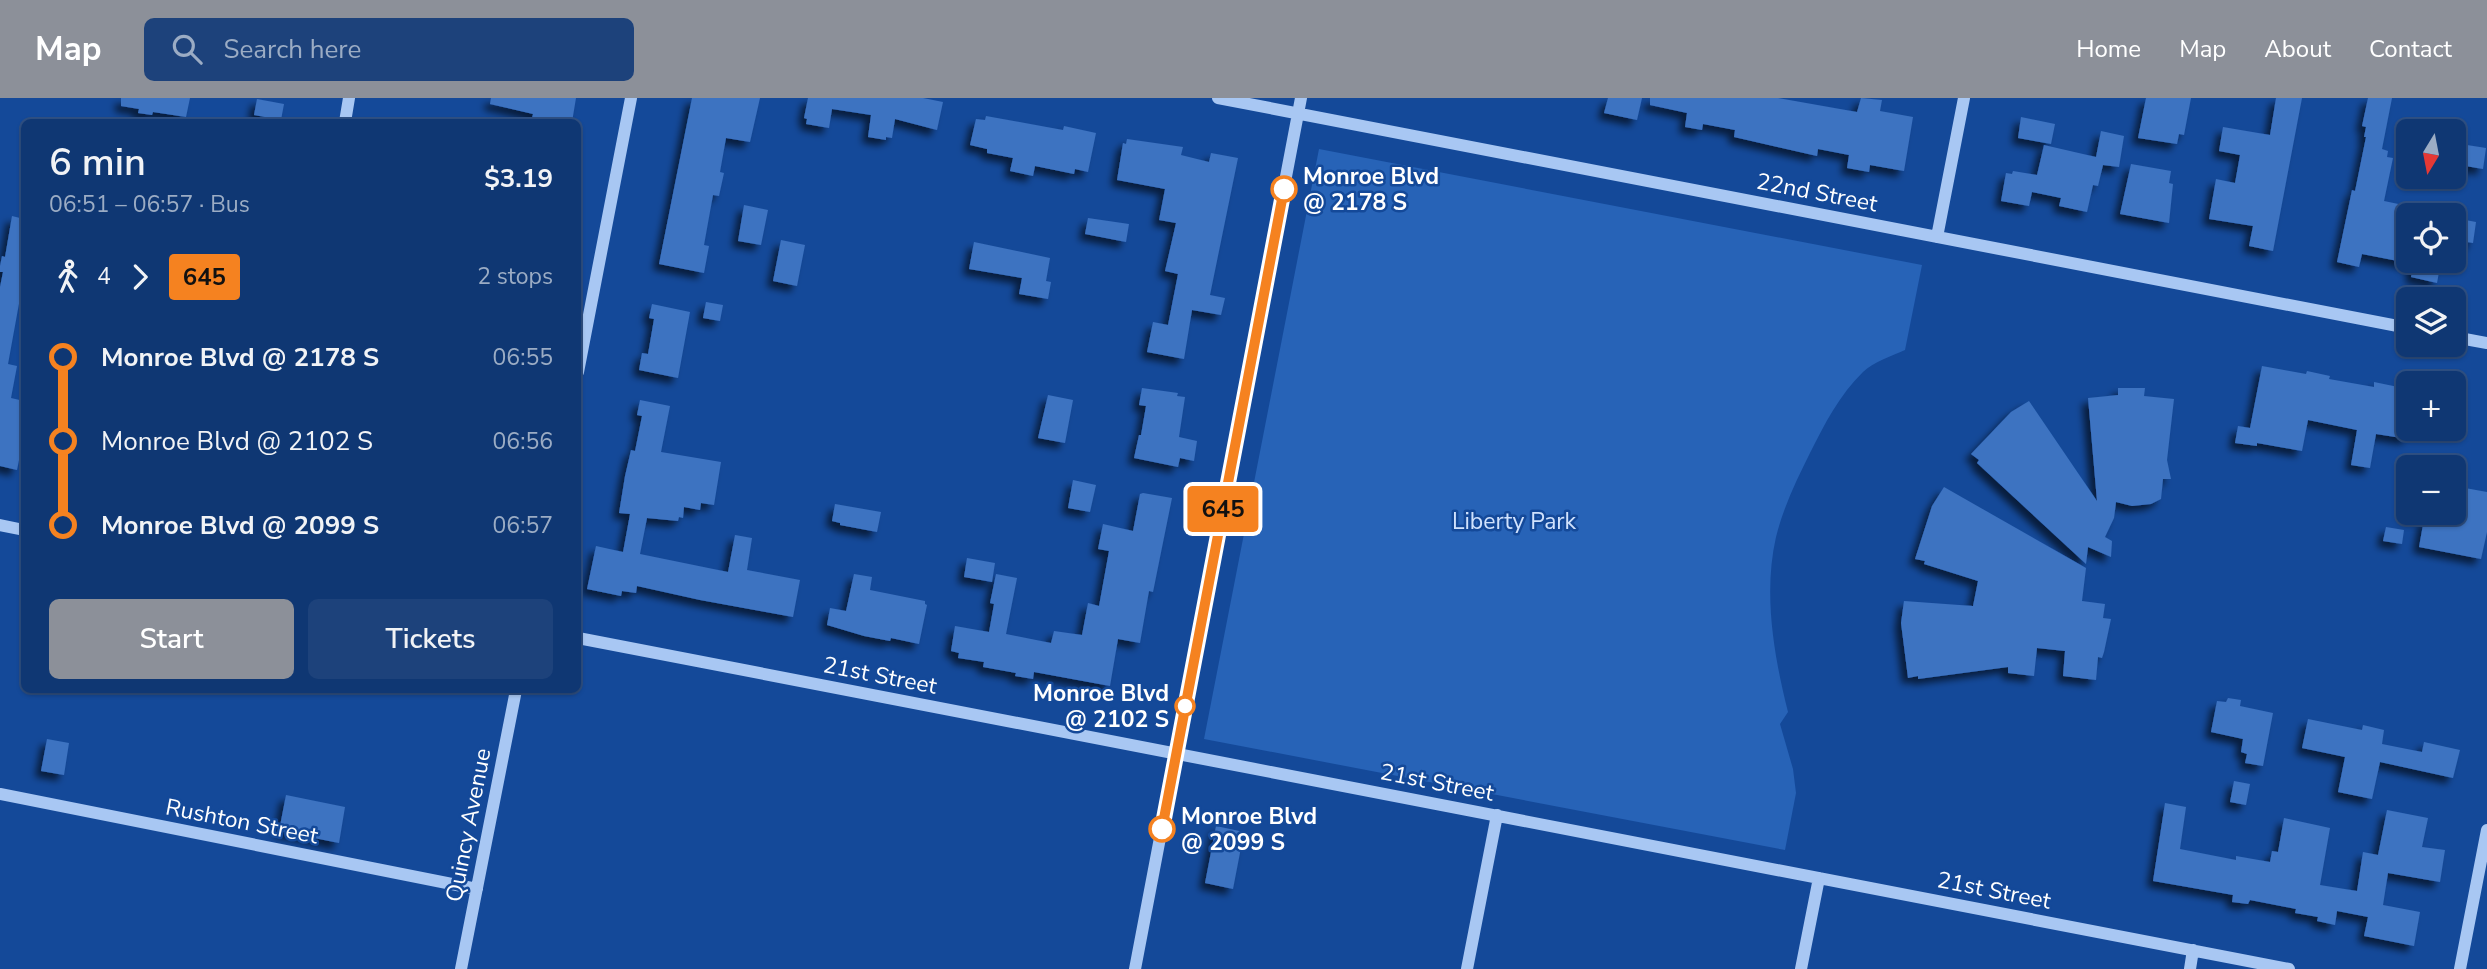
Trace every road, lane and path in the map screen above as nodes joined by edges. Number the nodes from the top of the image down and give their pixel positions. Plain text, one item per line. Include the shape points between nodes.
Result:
1 (349, 98) edge
2 (631, 98) edge
3 (1218, 98) edge
4 (1301, 98) edge
5 (1964, 98) edge
6 (1298, 114) junction
7 (346, 119) edge
8 (1937, 237) junction
9 (2396, 326) edge
10 (2466, 339) edge
11 (2487, 343) edge
12 (581, 356) edge
13 (0, 525) edge
14 (21, 529) edge
15 (581, 639) edge
16 (515, 693) edge
17 (1176, 753) junction
18 (0, 794) edge
19 (1497, 816) junction
20 (2487, 830) edge
21 (1819, 878) junction
22 (477, 889) junction
23 (2193, 950) junction
24 (461, 969) edge
25 (1135, 969) edge
26 (1467, 969) edge
27 (1801, 969) edge
28 (2190, 969) edge
29 (2289, 969) edge
30 (2460, 969) edge

1 - 7 street
2 - 12 street
3 - 6 street, 22nd Street
4 - 6 street
5 - 8 street
6 - 8 street, 22nd Street
6 - 17 street
8 - 9 street, 22nd Street
10 - 11 street
13 - 14 street
15 - 17 street, 21st Street
16 - 22 street, Quincy Avenue
17 - 19 street, 21st Street
17 - 25 street
18 - 22 street, Rushton Street
19 - 21 street, 21st Street
19 - 26 street
20 - 30 street
21 - 23 street, 21st Street
21 - 27 street
22 - 24 street, Quincy Avenue
23 - 28 street
23 - 29 street, 21st Street

